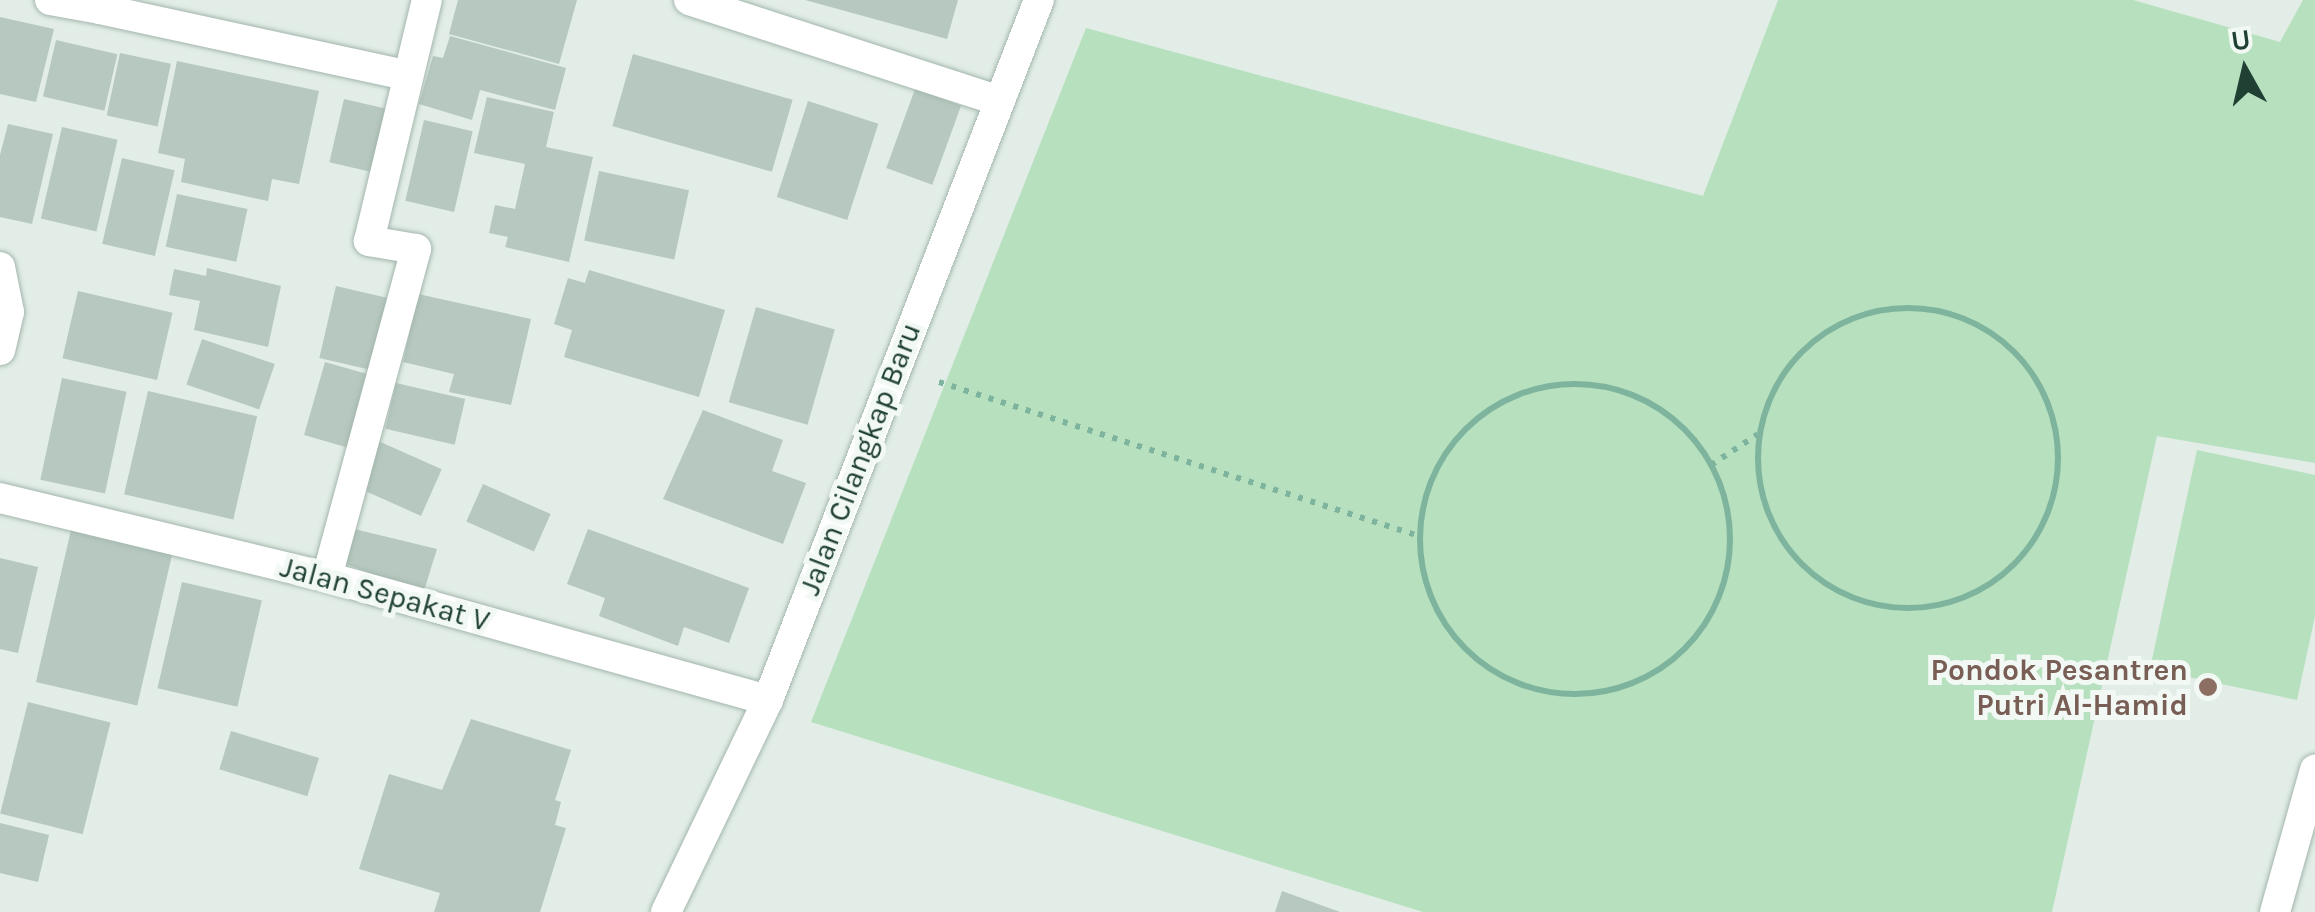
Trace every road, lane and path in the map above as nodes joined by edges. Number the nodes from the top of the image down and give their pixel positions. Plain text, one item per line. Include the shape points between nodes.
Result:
1 (50, 0) edge
2 (426, 0) edge
3 (689, 0) edge
4 (1039, 0) edge
5 (101, 4) edge
6 (406, 74) junction
7 (996, 100) junction
8 (0, 267) edge
9 (0, 350) edge
10 (894, 367) junction
11 (1758, 434) junction
12 (1710, 465) junction
13 (0, 498) edge
14 (1419, 536) junction
15 (327, 578) junction
16 (768, 700) junction
17 (2315, 770) edge
18 (666, 912) edge
19 (2275, 912) edge

1 - 5 street
2 - 6 street
3 - 7 street
4 - 7 street, Jalan Cilangkap Baru
5 - 6 street
6 - 15 street via 369,241 416,249
7 - 10 street, Jalan Cilangkap Baru
8 - 9 street via 9,312
10 - 14 path
10 - 16 street, Jalan Cilangkap Baru
11 - 11 path via 1774,388 1803,349 1829,331 1889,308 1938,310 1984,327 2022,357 2047,398 2060,444 2055,496 2034,542 1998,578 1952,602 1902,609 1852,598 1808,572 1775,532 1759,485
11 - 12 path
12 - 14 path via 1701,446 1666,413 1623,391 1576,383 1527,391 1485,413 1450,446 1427,488
12 - 14 path via 1724,494 1731,547 1720,599 1676,656 1648,677 1596,693 1542,691 1492,672 1452,636 1435,604
13 - 15 street, Jalan Sepakat V
15 - 16 street, Jalan Sepakat V
16 - 18 street, Jalan Cilangkap Baru
17 - 19 street

